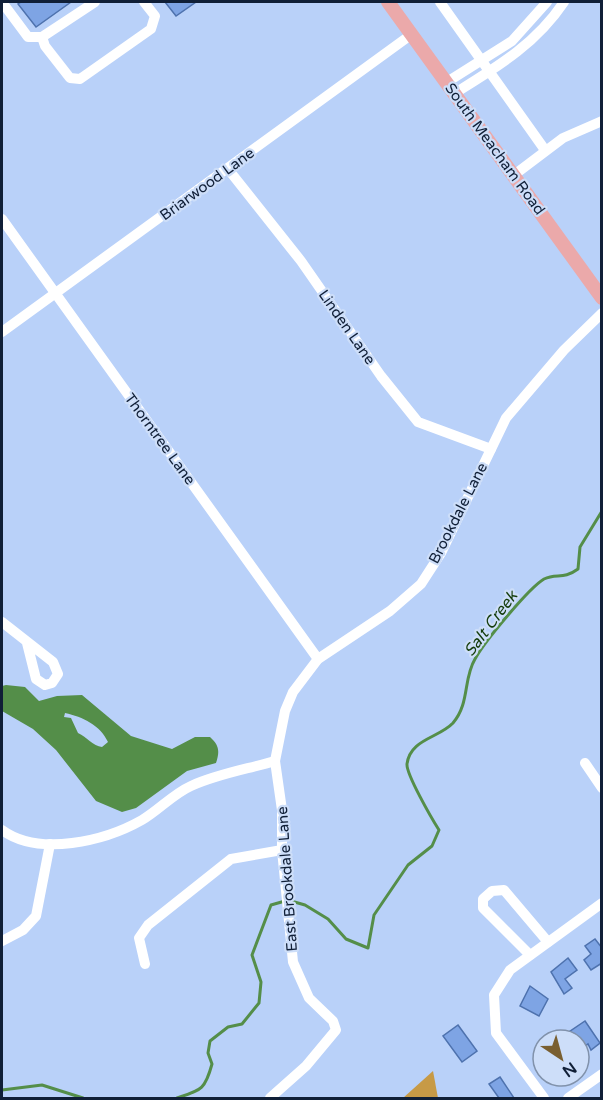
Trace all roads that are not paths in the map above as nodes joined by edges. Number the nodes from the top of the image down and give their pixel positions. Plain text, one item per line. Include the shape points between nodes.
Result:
1 (2, 2) edge
2 (144, 2) edge
3 (388, 2) edge
4 (440, 2) edge
5 (88, 3) edge
6 (555, 3) edge
7 (412, 34) junction
8 (42, 37) junction
9 (482, 61) junction
10 (489, 72) junction
11 (451, 88) junction
12 (602, 121) edge
13 (545, 150) junction
14 (228, 169) junction
15 (514, 175) junction
16 (2, 219) edge
17 (55, 293) junction
18 (602, 298) edge
19 (602, 313) edge
20 (2, 332) edge
21 (490, 449) junction
22 (2, 622) edge
23 (27, 643) dead end
24 (318, 659) junction
25 (275, 761) junction
26 (585, 763) dead end
27 (602, 788) edge
28 (2, 830) edge
29 (50, 844) junction
30 (282, 850) junction
31 (602, 903) edge
32 (2, 941) edge
33 (548, 942) junction
34 (530, 955) junction
35 (145, 964) dead end
36 (602, 1074) edge
37 (270, 1098) edge
38 (544, 1098) edge
39 (567, 1098) edge

1 - 8 street via 28,37
2 - 8 street via 155,16 150,29 80,79 70,78
3 - 7 main road, South Meacham Road
4 - 9 street
5 - 8 street
6 - 9 street via 512,41
6 - 10 street via 535,38
7 - 11 main road, South Meacham Road
7 - 14 street, Briarwood Lane
9 - 10 street
9 - 11 street
10 - 11 street
10 - 13 street
11 - 15 main road, South Meacham Road
12 - 13 street
13 - 15 street
14 - 17 street, Briarwood Lane
14 - 21 street, Linden Lane via 301,261 418,422
15 - 18 main road, South Meacham Road
16 - 17 street, Thorntree Lane
17 - 20 street, Briarwood Lane
17 - 24 street, Thorntree Lane
19 - 21 street, Brookdale Lane via 529,390 506,418
21 - 24 street, Brookdale Lane via 441,553 421,584 390,611
22 - 23 street
24 - 25 street, Brookdale Lane via 285,711
25 - 29 street via 190,786 141,820 100,838
25 - 30 street, East Brookdale Lane via 283,820
26 - 27 street
28 - 29 street via 17,838
29 - 32 street via 36,916 23,930
30 - 35 street via 231,859 148,925 139,938
30 - 37 street, East Brookdale Lane via 293,962 309,998 336,1025 336,1030 308,1064
31 - 33 street
33 - 34 street
33 - 34 street via 504,890 492,891 483,899 483,908
34 - 38 street via 510,970 494,995 493,1012 496,1033
36 - 39 street

